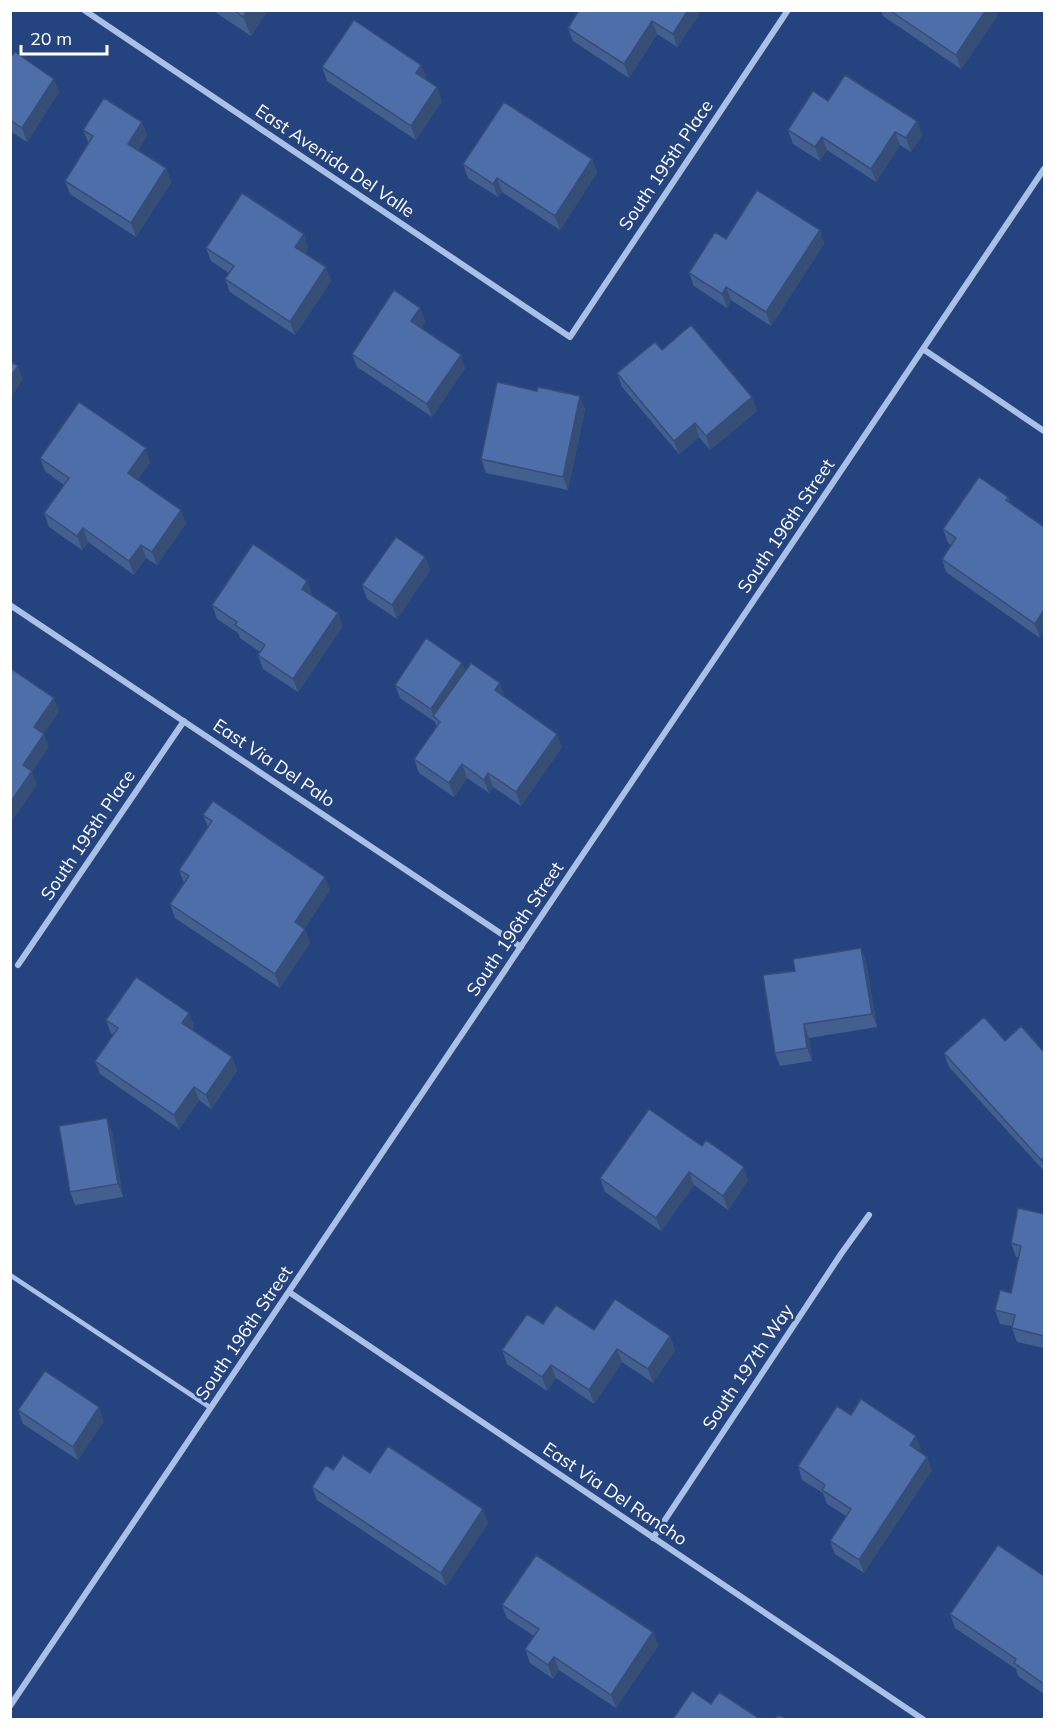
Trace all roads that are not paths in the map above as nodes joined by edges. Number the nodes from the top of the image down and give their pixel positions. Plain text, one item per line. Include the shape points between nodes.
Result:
1 (84, 10) edge
2 (788, 10) edge
3 (1044, 169) edge
4 (570, 337) joint
5 (923, 349) junction
6 (1044, 430) edge
7 (10, 605) edge
8 (184, 721) junction
9 (521, 947) junction
10 (18, 965) dead end
11 (869, 1215) dead end
12 (10, 1275) edge
13 (289, 1292) junction
14 (211, 1408) junction
15 (653, 1538) junction
16 (10, 1706) edge
17 (924, 1719) edge

1 - 4 street, East Avenida Del Valle
2 - 4 street, South 195th Place
3 - 5 street, South 196th Street
5 - 6 street
5 - 9 street, South 196th Street
7 - 8 street, East Via Del Palo
8 - 9 street, East Via Del Palo
8 - 10 street, South 195th Place
9 - 13 street, South 196th Street
11 - 15 street, South 197th Way
12 - 14 lane
13 - 14 street, South 196th Street
13 - 15 street, East Via Del Rancho
14 - 16 street, South 196th Street
15 - 17 street, East Via Del Rancho

